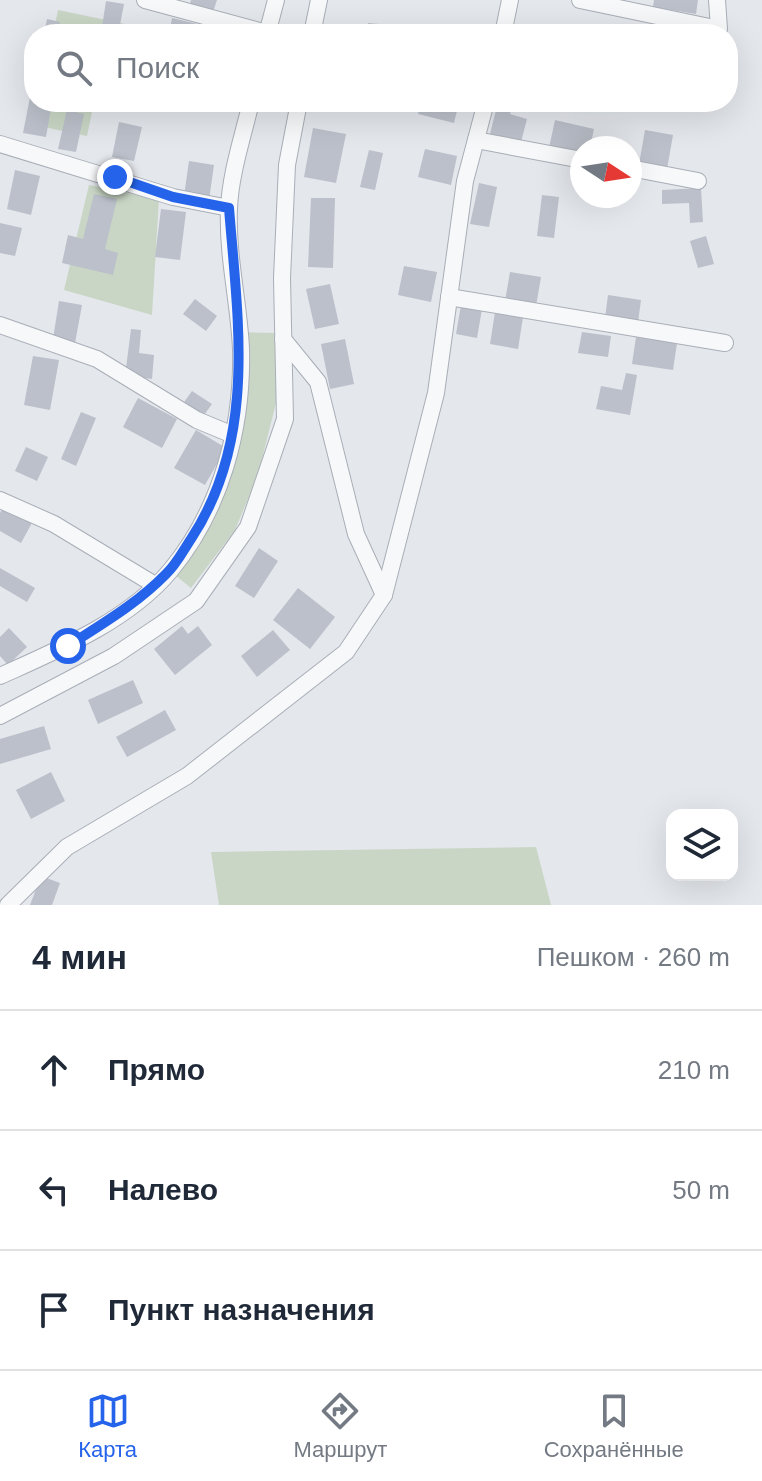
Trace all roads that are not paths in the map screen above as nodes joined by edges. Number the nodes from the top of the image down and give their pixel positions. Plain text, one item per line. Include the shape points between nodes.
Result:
1 (145, 0) edge
2 (276, 0) edge
3 (319, 0) edge
4 (510, 0) edge
5 (580, 0) edge
6 (717, 0) edge
7 (231, 24) edge
8 (270, 24) edge
9 (314, 24) edge
10 (505, 24) edge
11 (695, 24) edge
12 (719, 24) edge
13 (249, 112) edge
14 (297, 112) edge
15 (483, 112) edge
16 (476, 140) junction
17 (0, 144) edge
18 (570, 158) edge
19 (642, 170) edge
20 (698, 181) dead end
21 (229, 208) junction
22 (449, 297) junction
23 (0, 325) edge
24 (283, 339) junction
25 (725, 343) dead end
26 (233, 435) junction
27 (0, 500) edge
28 (155, 585) junction
29 (384, 595) junction
30 (0, 676) edge
31 (0, 716) edge
32 (8, 905) edge

1 - 7 street
2 - 8 street
3 - 9 street
4 - 10 street
5 - 11 street
6 - 12 street
13 - 21 street
14 - 24 street via 287,165
15 - 16 street
16 - 18 street
16 - 22 street
17 - 21 street via 173,197
19 - 20 street
21 - 26 street via 241,350
22 - 25 street
22 - 29 street via 436,393
23 - 26 street via 97,359 197,420
24 - 29 street via 318,382 356,534
24 - 31 street via 285,419 248,527 196,601 114,656
26 - 28 street via 228,466 202,523
27 - 28 street via 54,524
28 - 30 street via 68,646
29 - 32 street via 346,652 187,776 67,847

